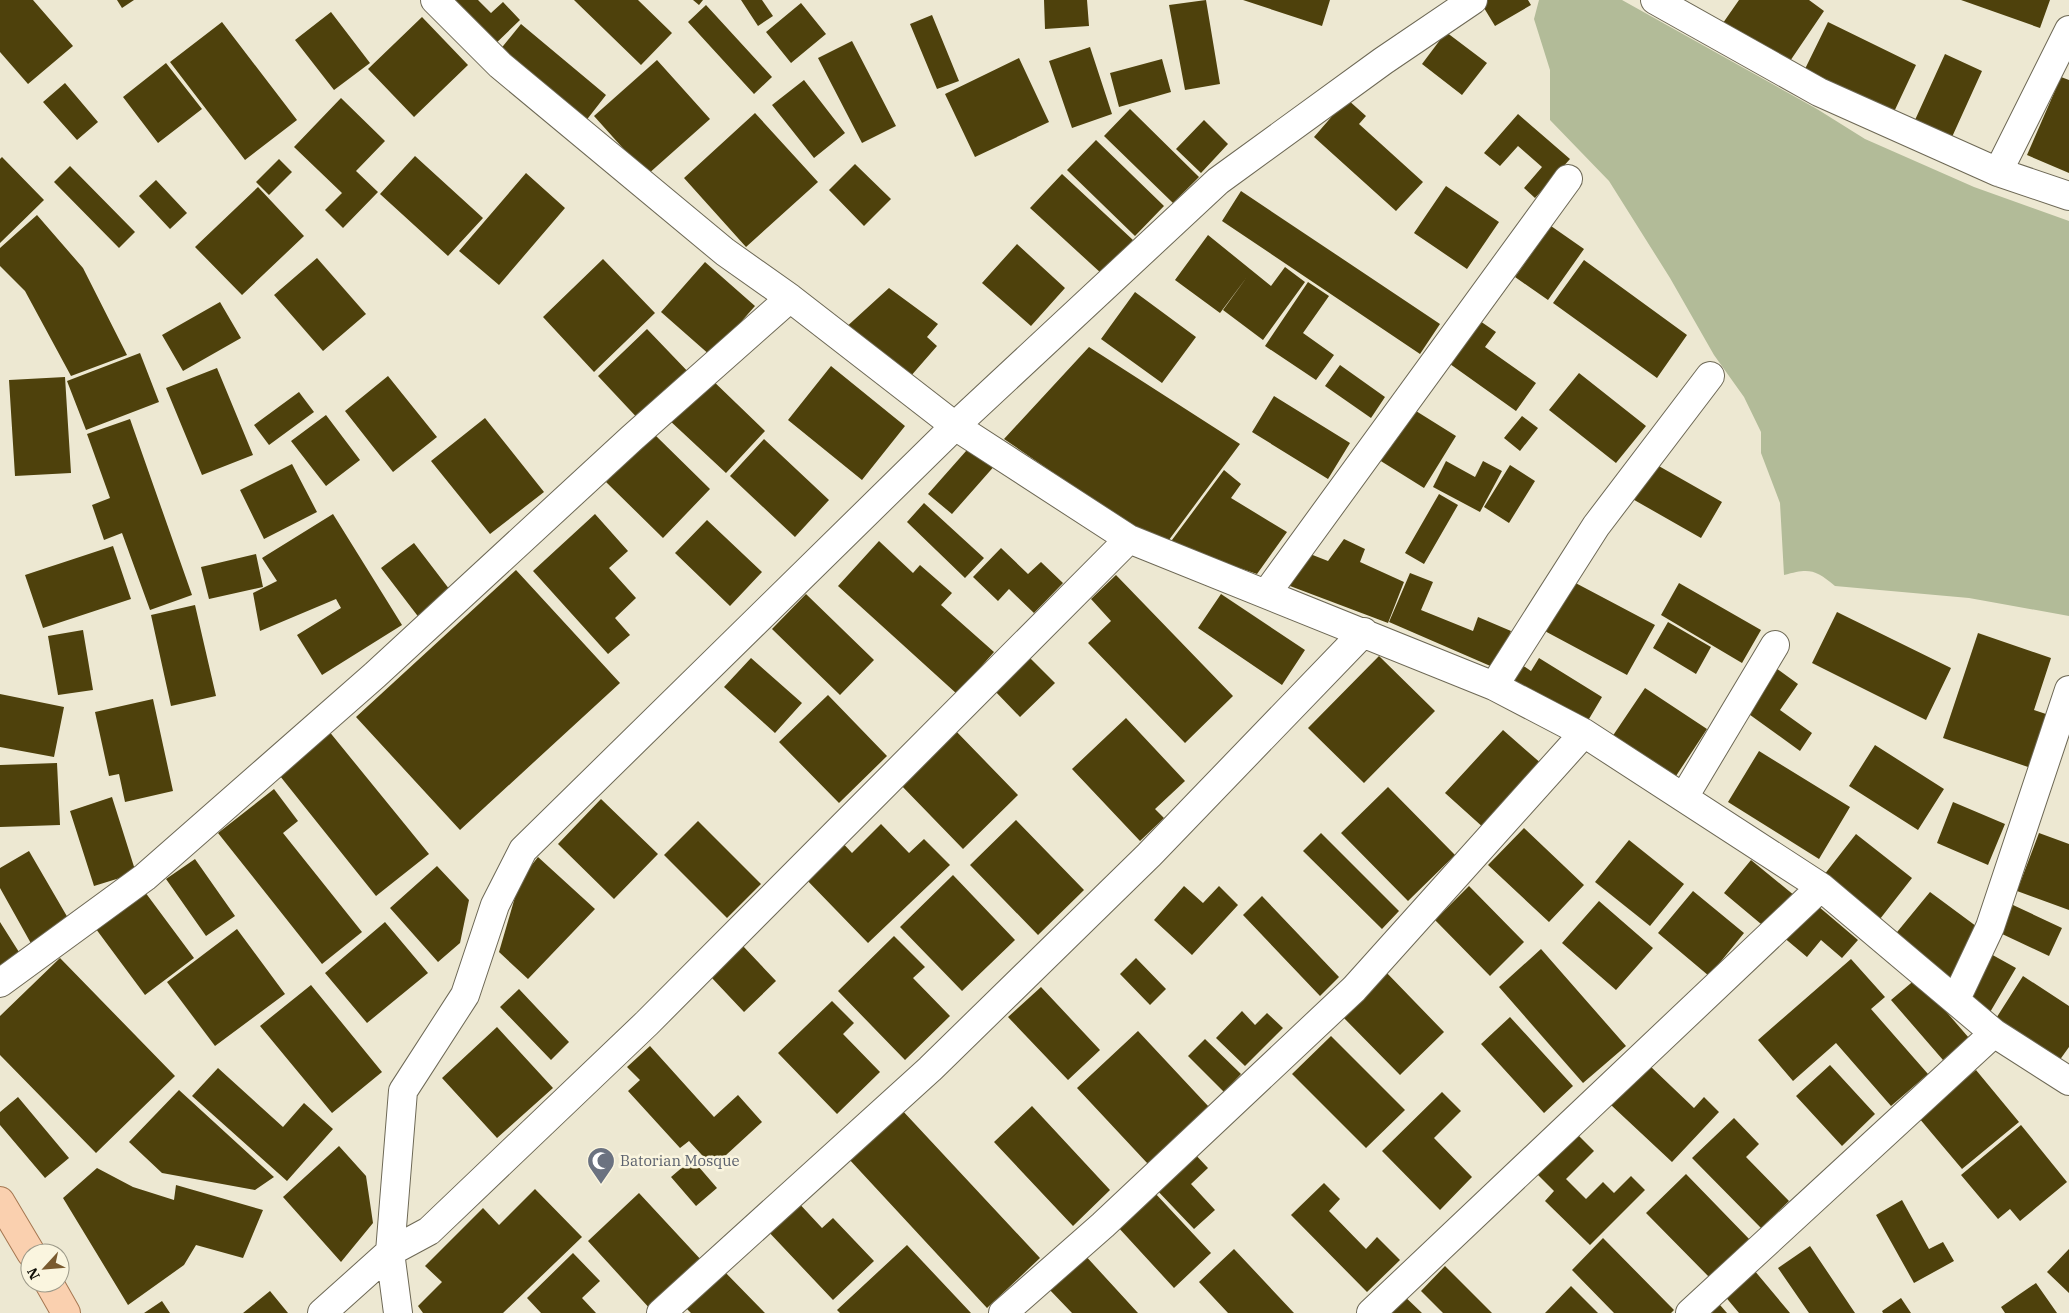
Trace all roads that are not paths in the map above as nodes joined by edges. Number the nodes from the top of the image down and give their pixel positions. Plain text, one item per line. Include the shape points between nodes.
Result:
1 (435, 0) edge
2 (1473, 0) edge
3 (1655, 0) edge
4 (2069, 30) edge
5 (1998, 172) junction
6 (1568, 179) dead end
7 (2069, 196) edge
8 (790, 298) junction
9 (1710, 376) dead end
10 (955, 426) junction
11 (1129, 539) junction
12 (1266, 594) junction
13 (1364, 632) junction
14 (1775, 645) dead end
15 (1494, 686) junction
16 (2069, 690) edge
17 (1584, 732) junction
18 (1684, 797) junction
19 (1821, 887) junction
20 (0, 983) edge
21 (1956, 999) junction
22 (1994, 1033) junction
23 (2069, 1081) edge
24 (0, 1201) edge
25 (25, 1243) edge
26 (390, 1252) junction
27 (55, 1293) edge
28 (66, 1313) edge
29 (322, 1313) edge
30 (398, 1313) edge
31 (661, 1313) edge
32 (1003, 1313) edge
33 (1371, 1313) edge
34 (1690, 1313) edge

1 - 8 street via 500,65 725,252
2 - 10 street via 1218,181
3 - 5 street via 1818,92
4 - 5 street
5 - 7 street
6 - 12 street
8 - 10 street
8 - 20 street via 632,438 375,675 152,870
9 - 15 street via 1596,526
10 - 11 street
10 - 26 street via 523,850 496,905 465,996 403,1091
11 - 12 street
11 - 26 street via 647,1023 429,1231
12 - 13 street
13 - 15 street
13 - 31 street via 1148,855 930,1069
14 - 18 street
15 - 17 street
16 - 21 street via 1990,927
17 - 18 street
17 - 32 street via 1354,989 1103,1225
18 - 19 street
19 - 21 street
19 - 33 street
21 - 22 street
22 - 23 street
22 - 34 street
24 - 25 main road
26 - 29 street
26 - 30 street
27 - 28 main road

